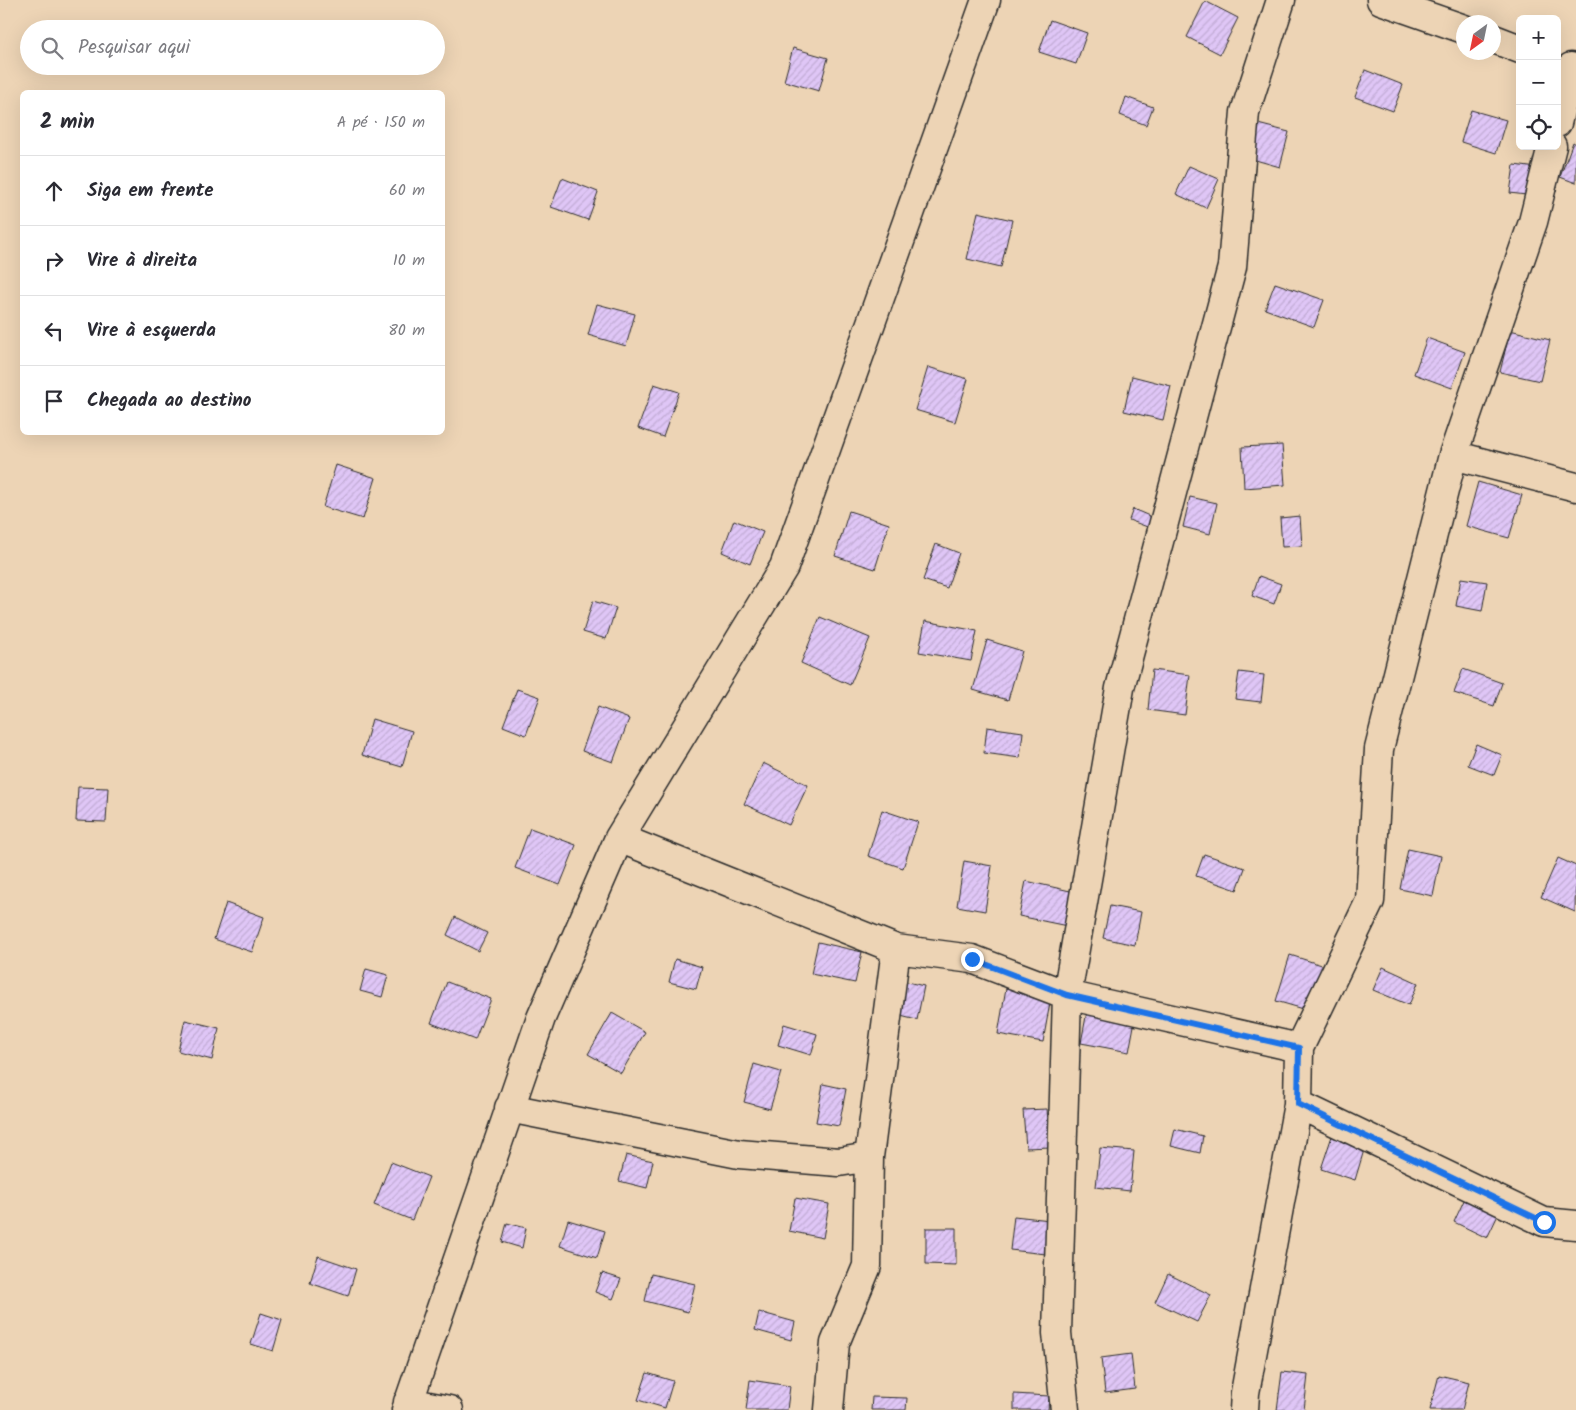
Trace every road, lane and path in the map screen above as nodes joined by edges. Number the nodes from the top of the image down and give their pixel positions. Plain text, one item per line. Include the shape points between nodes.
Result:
1 (986, 0) edge
2 (1281, 0) edge
3 (1381, 0) edge
4 (1456, 26) edge
5 (1501, 42) edge
6 (1516, 47) edge
7 (1568, 66) edge
8 (1560, 105) edge
9 (1551, 150) edge
10 (1453, 455) junction
11 (1576, 487) edge
12 (619, 838) junction
13 (896, 950) junction
14 (1067, 995) junction
15 (1299, 1048) junction
16 (1298, 1104) junction
17 (510, 1108) junction
18 (868, 1157) junction
19 (1576, 1226) edge
20 (407, 1406) edge
21 (449, 1410) edge
22 (829, 1410) edge
23 (1065, 1410) edge
24 (1244, 1410) edge

1 - 12 street via 784,567
2 - 14 street via 1245,112 1232,267 1120,688
3 - 4 street
5 - 6 street
7 - 8 street
9 - 10 street via 1533,222
10 - 11 street
10 - 15 street via 1379,749 1370,901
12 - 13 street
12 - 17 street via 541,1018
13 - 14 street via 972,959
13 - 18 street
14 - 15 street
14 - 23 street via 1057,1333
15 - 16 street
16 - 19 street via 1544,1222
16 - 24 street
17 - 18 street via 739,1154 839,1162
17 - 20 street
18 - 22 street via 867,1266 834,1344
20 - 21 street

